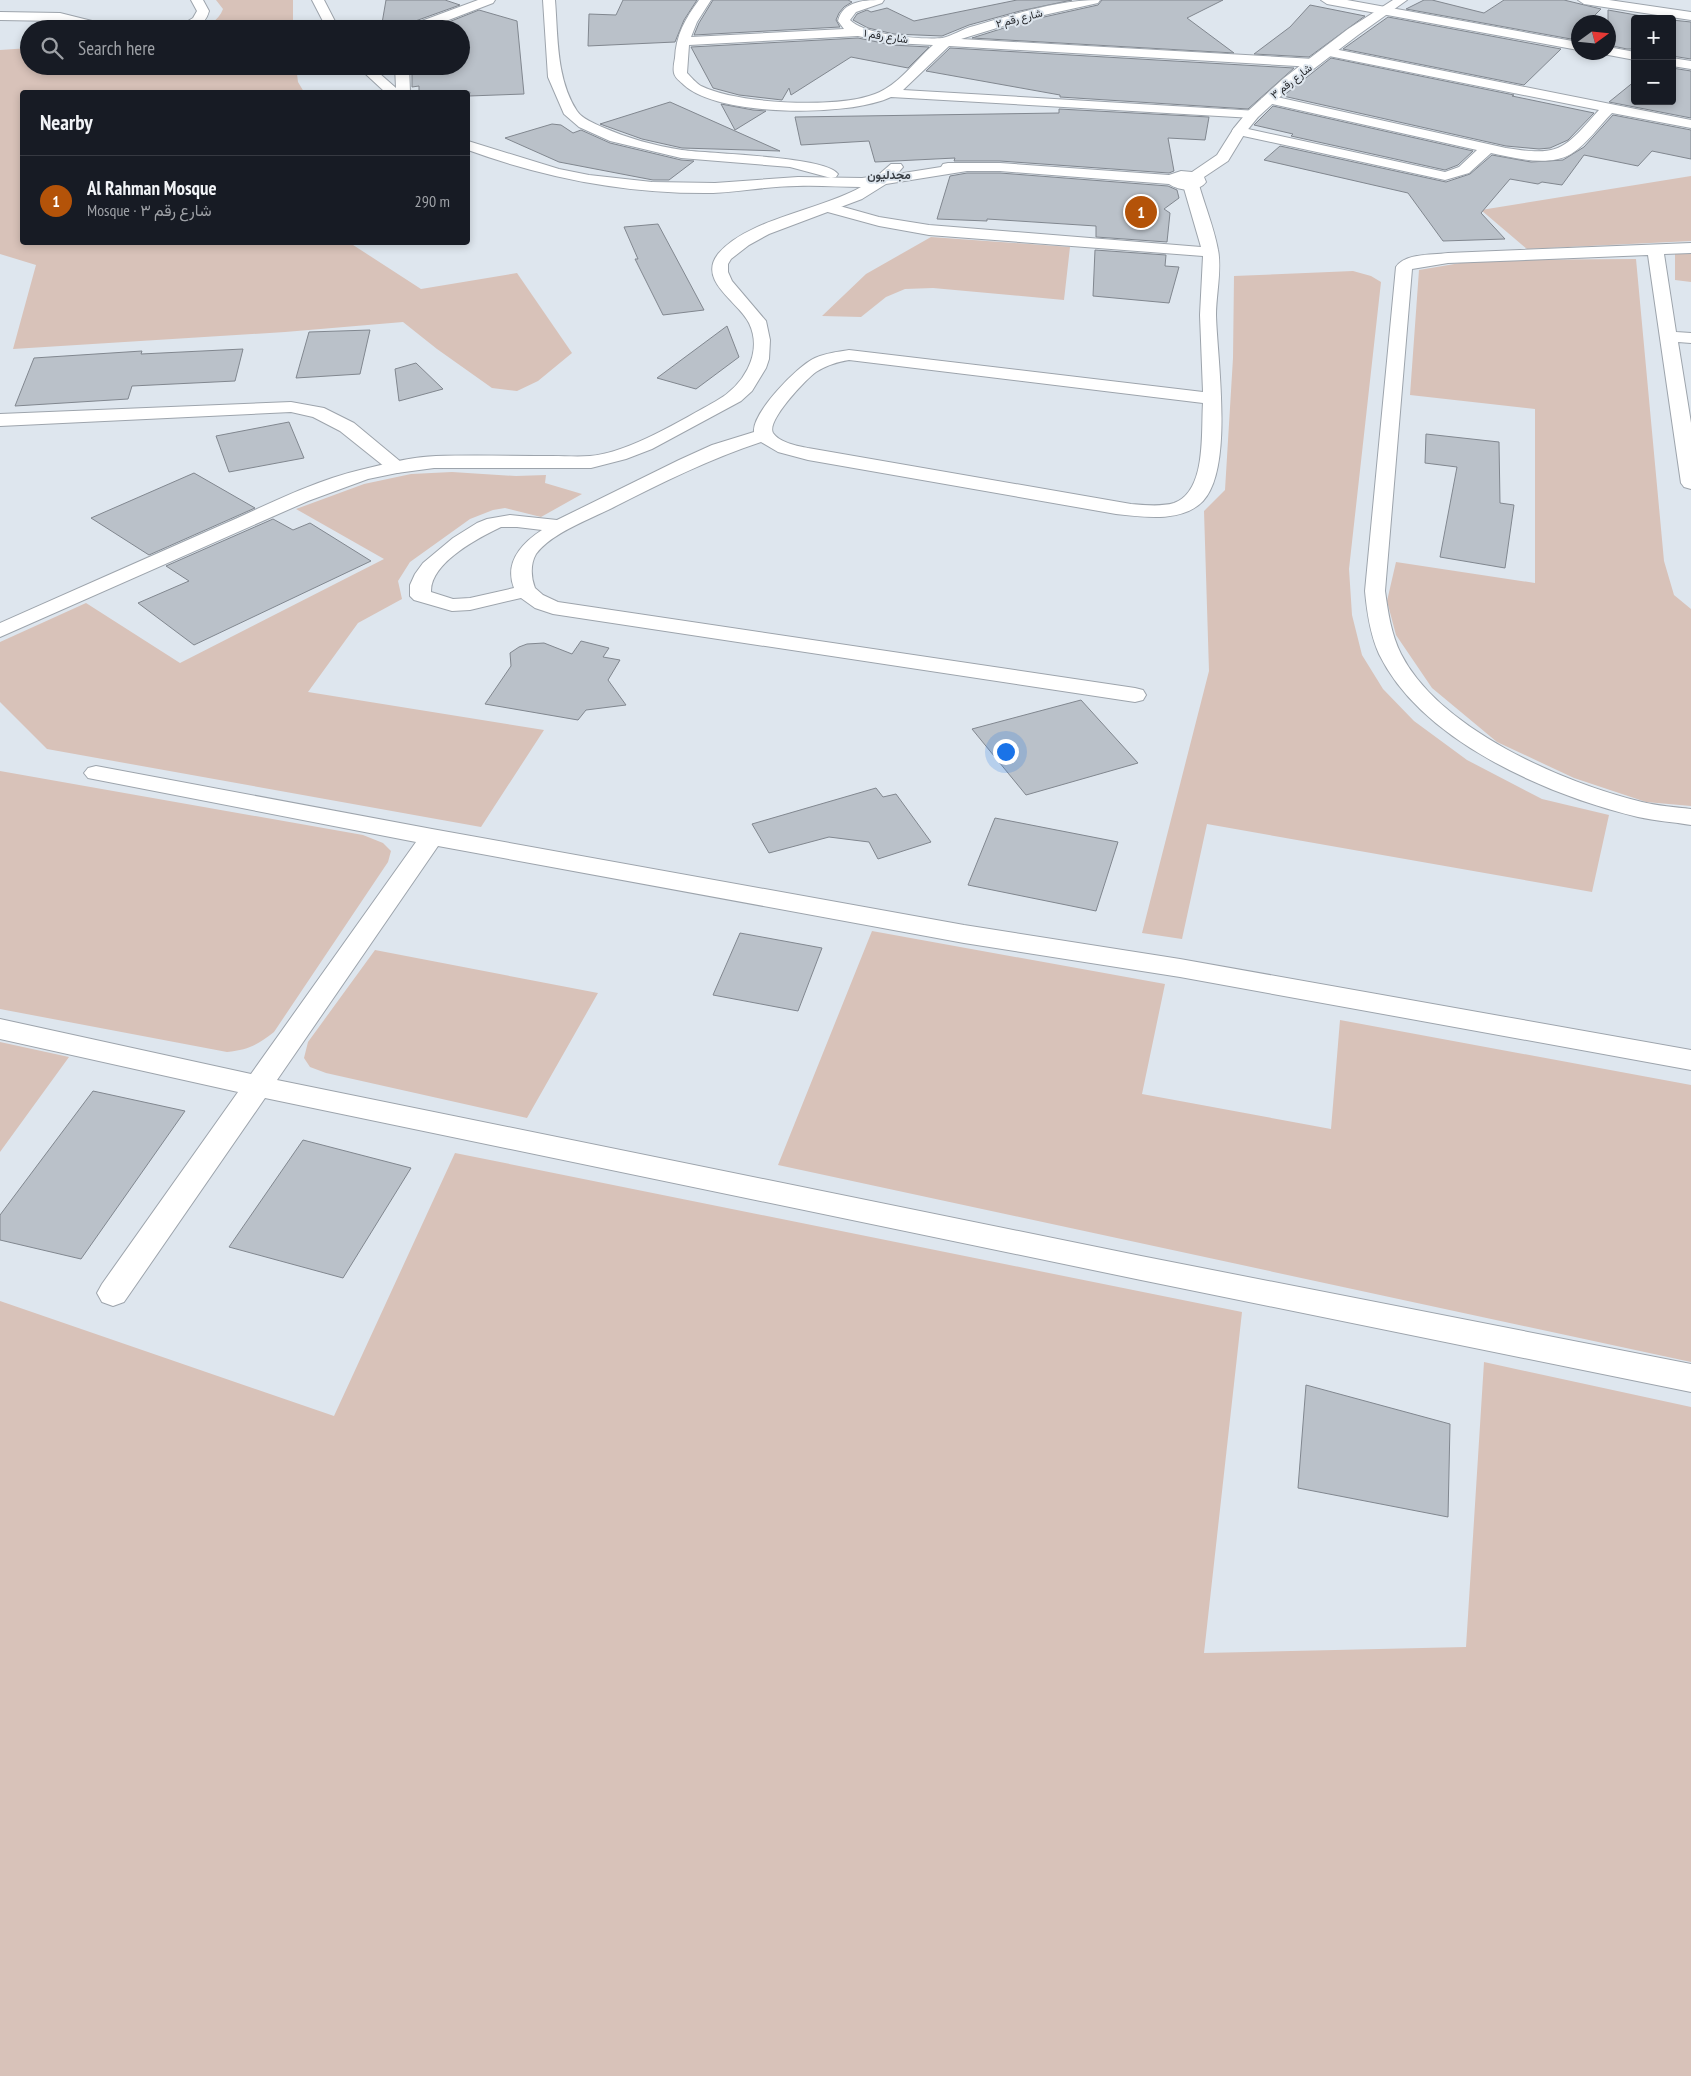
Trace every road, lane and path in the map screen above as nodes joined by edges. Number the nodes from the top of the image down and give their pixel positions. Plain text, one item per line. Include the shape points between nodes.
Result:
1 (197, 0) edge
2 (318, 0) edge
3 (489, 0) edge
4 (549, 0) edge
5 (705, 0) edge
6 (878, 0) edge
7 (1094, 0) edge
8 (1327, 0) edge
9 (1401, 0) edge
10 (1584, 0) edge
11 (1384, 11) junction
12 (0, 16) edge
13 (1691, 16) edge
14 (72, 20) edge
15 (200, 20) edge
16 (328, 20) edge
17 (437, 20) edge
18 (858, 32) junction
19 (682, 41) junction
20 (946, 42) junction
21 (1571, 45) edge
22 (1329, 52) junction
23 (1616, 52) edge
24 (1631, 55) edge
25 (1314, 63) junction
26 (1676, 63) edge
27 (1691, 65) edge
28 (375, 75) edge
29 (402, 75) edge
30 (391, 90) edge
31 (403, 90) edge
32 (891, 93) junction
33 (1268, 99) junction
34 (1609, 108) junction
35 (1253, 114) junction
36 (1691, 124) edge
37 (1239, 131) junction
38 (470, 146) edge
39 (1488, 147) junction
40 (891, 173) junction
41 (831, 174) junction
42 (798, 181) junction
43 (1193, 181) junction
44 (829, 208) junction
45 (1691, 248) edge
46 (1655, 249) junction
47 (1211, 252) junction
48 (1668, 336) junction
49 (1691, 338) edge
50 (1212, 399) junction
51 (0, 420) edge
52 (763, 435) junction
53 (1690, 462) edge
54 (397, 466) junction
55 (1691, 482) edge
56 (560, 527) junction
57 (526, 591) junction
58 (0, 631) edge
59 (1135, 695) dead end
60 (96, 773) dead end
61 (1691, 817) edge
62 (432, 838) junction
63 (0, 1029) edge
64 (1691, 1060) edge
65 (258, 1086) junction
66 (113, 1293) dead end
67 (1691, 1378) edge

1 - 15 street via 204,11
2 - 16 street
3 - 17 street
4 - 41 street via 555,77 571,114 584,124 615,138 681,154 790,163
5 - 19 street via 685,29
6 - 18 street, شارع رقم ١ via 856,7 844,17 847,26
7 - 20 street, شارع رقم ٢ via 971,30
8 - 11 street
9 - 11 street, شارع رقم ٣
10 - 13 street
11 - 21 street
11 - 22 street, شارع رقم ٣
12 - 14 street
18 - 19 street
18 - 20 street, شارع رقم ١ via 892,39
19 - 32 street via 680,74 687,84 711,97 771,105 830,106 863,103
20 - 25 street, شارع رقم ١
20 - 32 street
22 - 25 street, شارع رقم ٣
22 - 34 street
23 - 24 street
25 - 33 street, شارع رقم ٣
26 - 27 street
28 - 30 street
29 - 31 street
32 - 35 street
33 - 35 street, شارع رقم ٣
33 - 39 street
34 - 36 street
34 - 39 street via 1561,153 1529,155
35 - 37 street, شارع رقم ٣
37 - 39 street via 1445,176 1465,170
37 - 43 street, شارع رقم ٣ via 1223,158
38 - 42 street via 536,168 609,184 714,188
40 - 41 street
40 - 42 street via 847,182
40 - 43 street, شارع رقم ٣ via 1000,167 1173,180 1179,176
40 - 44 street via 868,191
41 - 42 street
43 - 47 street
44 - 47 street via 857,217 926,229
44 - 54 street via 756,235 724,257 719,268 722,276 730,291 758,322 761,337 760,359 752,378 739,394 636,450 614,458 582,462 434,462
45 - 46 street
46 - 48 street
46 - 61 street via 1448,258 1410,263 1404,267 1375,591 1381,631 1393,660 1410,685 1464,734 1537,774 1572,787 1640,809
47 - 50 street via 1208,315
48 - 49 street
48 - 53 street
50 - 52 street via 862,355 837,356 819,361 802,373 764,421
50 - 52 street via 1207,470 1201,491 1176,509 1116,508 1003,489 817,455 776,445
51 - 54 street via 292,407 318,412 347,427
52 - 56 street via 670,471
53 - 55 street
54 - 58 street via 301,497
56 - 57 street via 528,551 521,564
56 - 57 street via 525,521 502,521 488,526 438,558 425,574 419,589 421,596 452,605
57 - 59 street via 553,608
60 - 62 street
62 - 64 street
62 - 65 street
63 - 65 street
65 - 66 street
65 - 67 street

